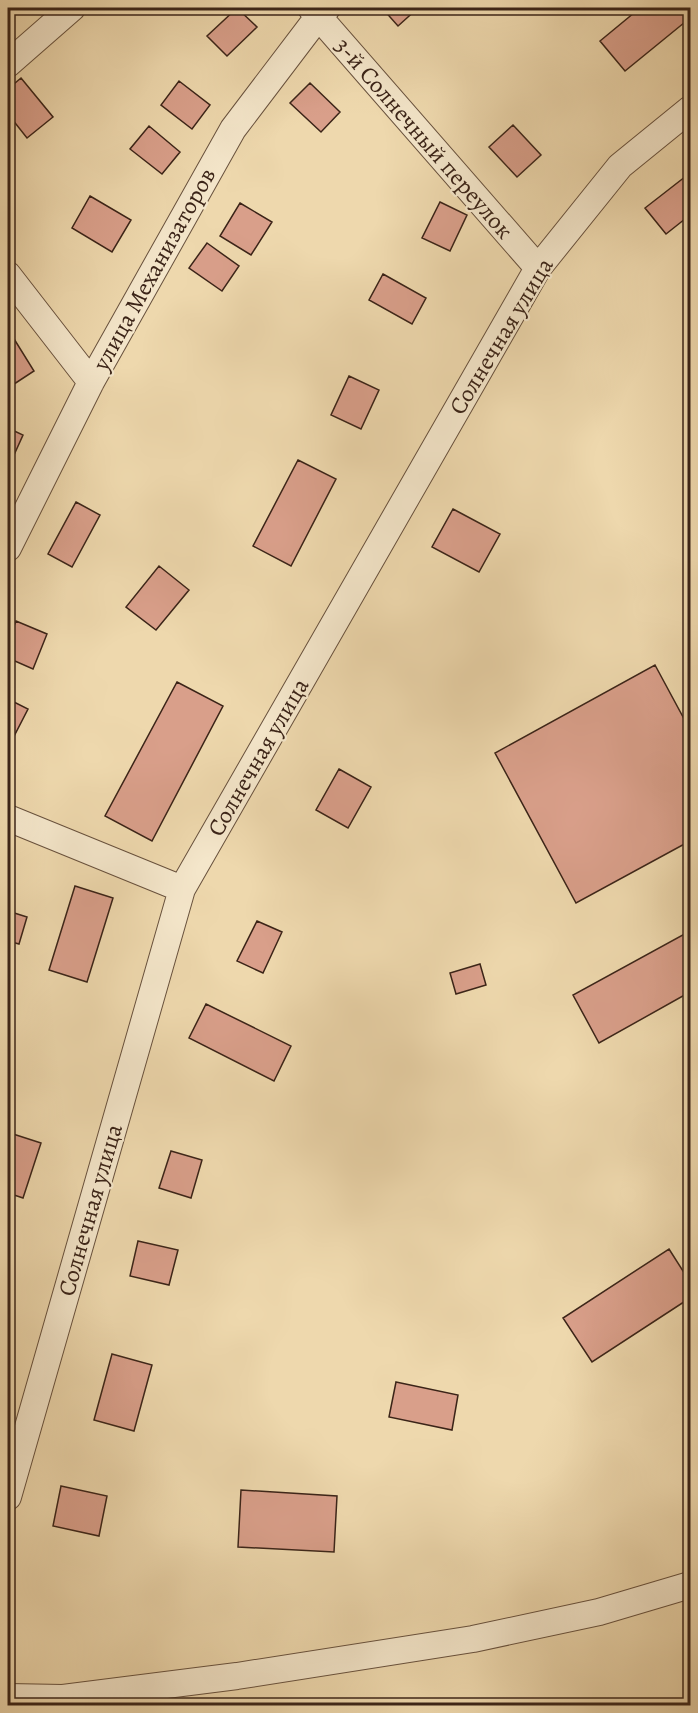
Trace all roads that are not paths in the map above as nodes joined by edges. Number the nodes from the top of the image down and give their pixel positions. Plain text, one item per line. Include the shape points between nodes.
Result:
1 (72, 8) edge
2 (318, 11) edge
3 (8, 64) edge
4 (690, 109) edge
5 (538, 268) junction
6 (8, 275) edge
7 (91, 382) junction
8 (8, 548) edge
9 (8, 818) edge
10 (182, 889) junction
11 (8, 1497) edge
12 (690, 1585) edge
13 (8, 1698) edge

1 - 3 street
2 - 5 street, 3-й Солнечный переулок
2 - 7 street, улица Механизаторов via 233,129
4 - 5 street, Солнечная улица via 620,166
5 - 10 street, Солнечная улица
6 - 7 street
7 - 8 street, улица Механизаторов
9 - 10 street
10 - 11 street, Солнечная улица
12 - 13 street via 599,1612 473,1639 237,1676 63,1698

